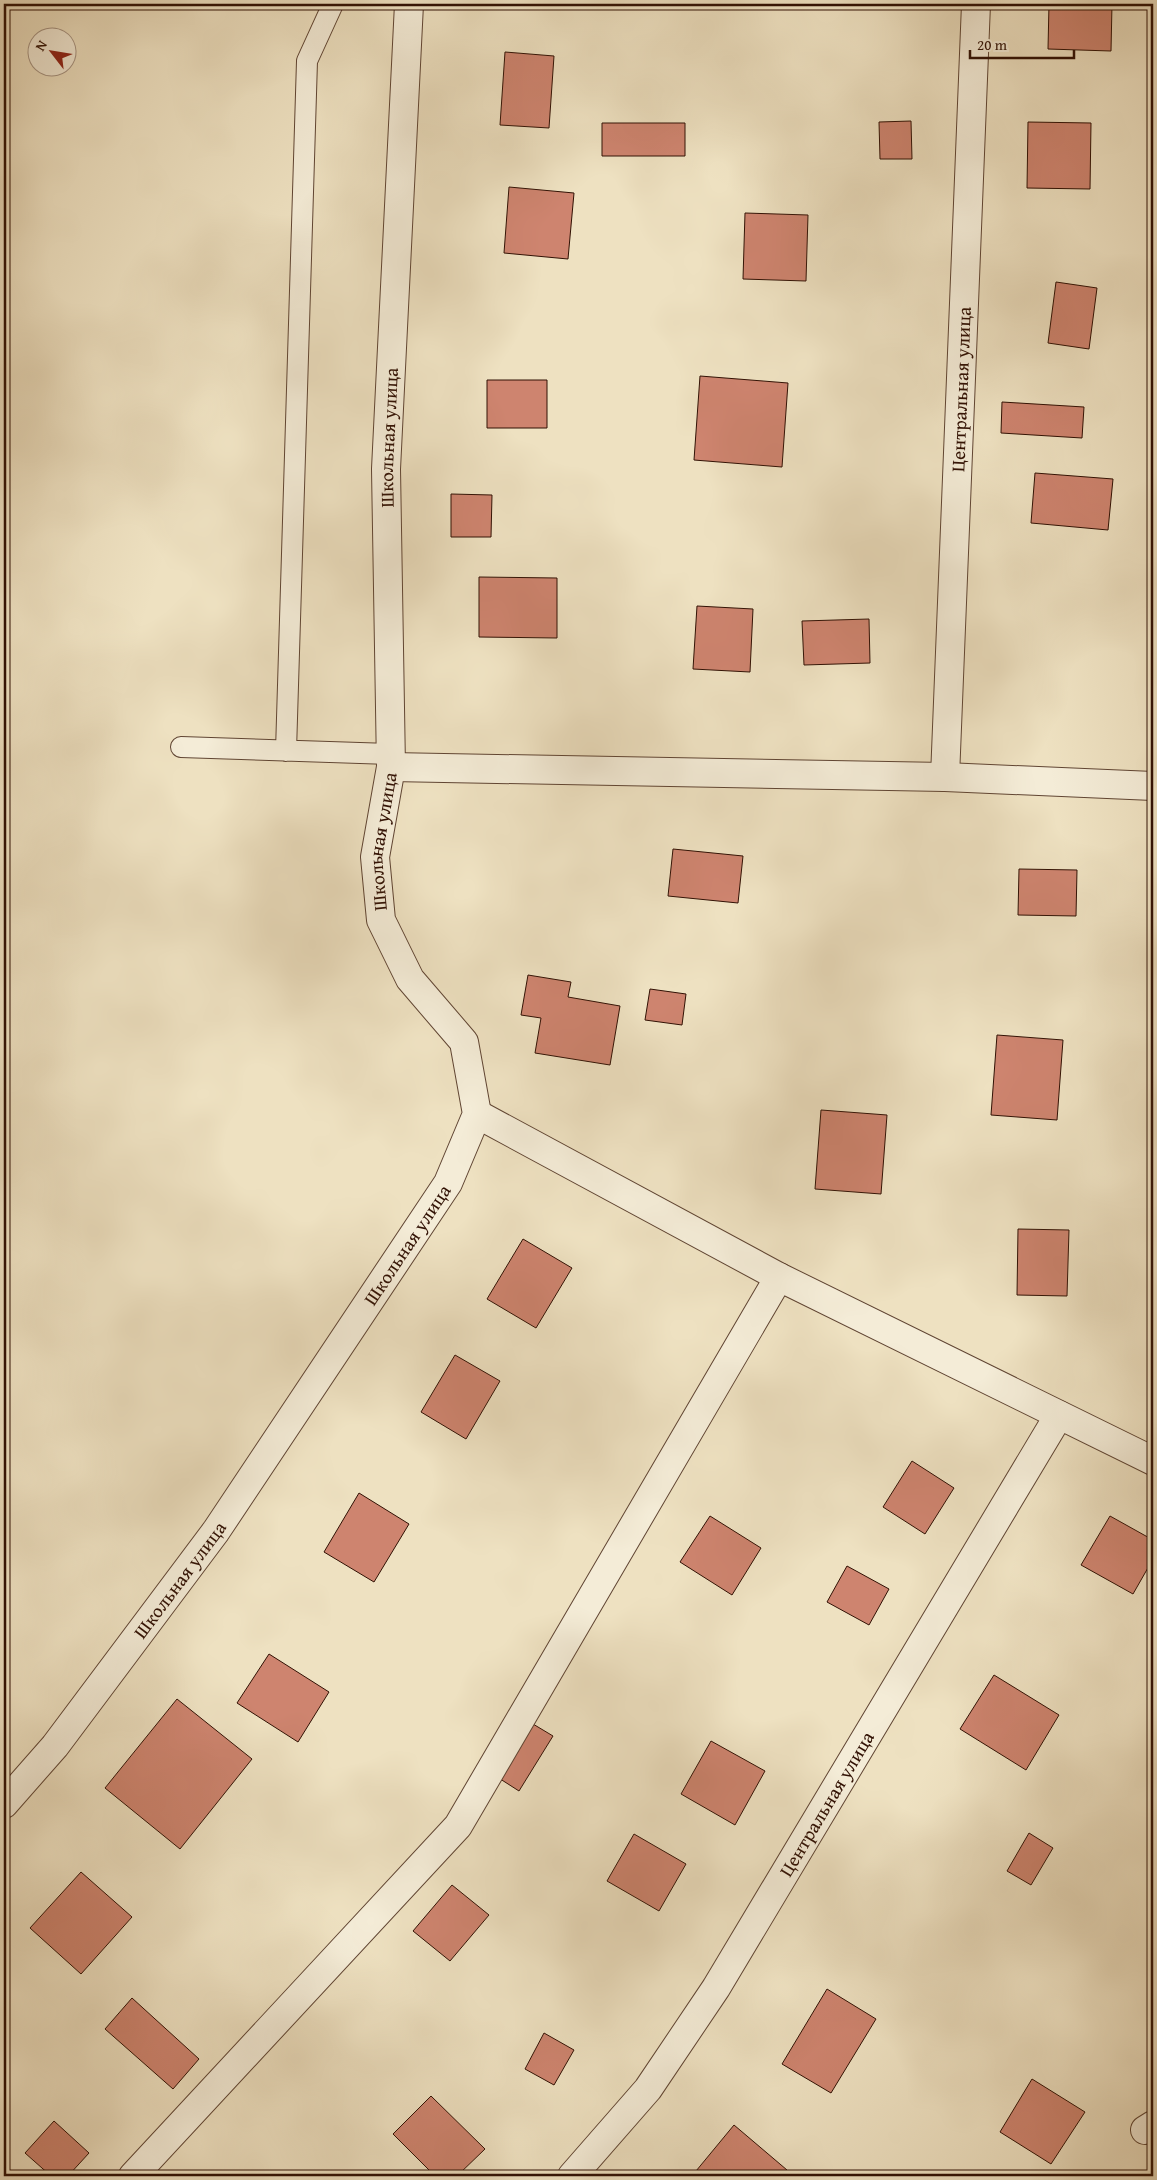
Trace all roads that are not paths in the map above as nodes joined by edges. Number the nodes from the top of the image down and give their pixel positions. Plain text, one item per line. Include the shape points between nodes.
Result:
1 (333, 4) edge
2 (409, 4) edge
3 (976, 4) edge
4 (181, 747) dead end
5 (286, 751) junction
6 (391, 760) junction
7 (945, 777) junction
8 (1153, 786) edge
9 (477, 1114) junction
10 (779, 1276) junction
11 (1059, 1415) junction
12 (1153, 1461) edge
13 (4, 1804) edge
14 (132, 2176) edge
15 (572, 2176) edge

1 - 5 lane via 308,62
2 - 6 street, Школьная улица via 386,469
3 - 7 street, Центральная улица
4 - 5 lane
5 - 6 lane
6 - 7 street
6 - 9 street, Школьная улица via 375,856 381,920 410,980 464,1042
7 - 8 street
9 - 10 street
9 - 13 street, Школьная улица via 448,1183 216,1531 55,1746
10 - 11 street
10 - 14 street via 458,1826
11 - 12 street
11 - 15 street, Центральная улица via 716,1988 648,2090

